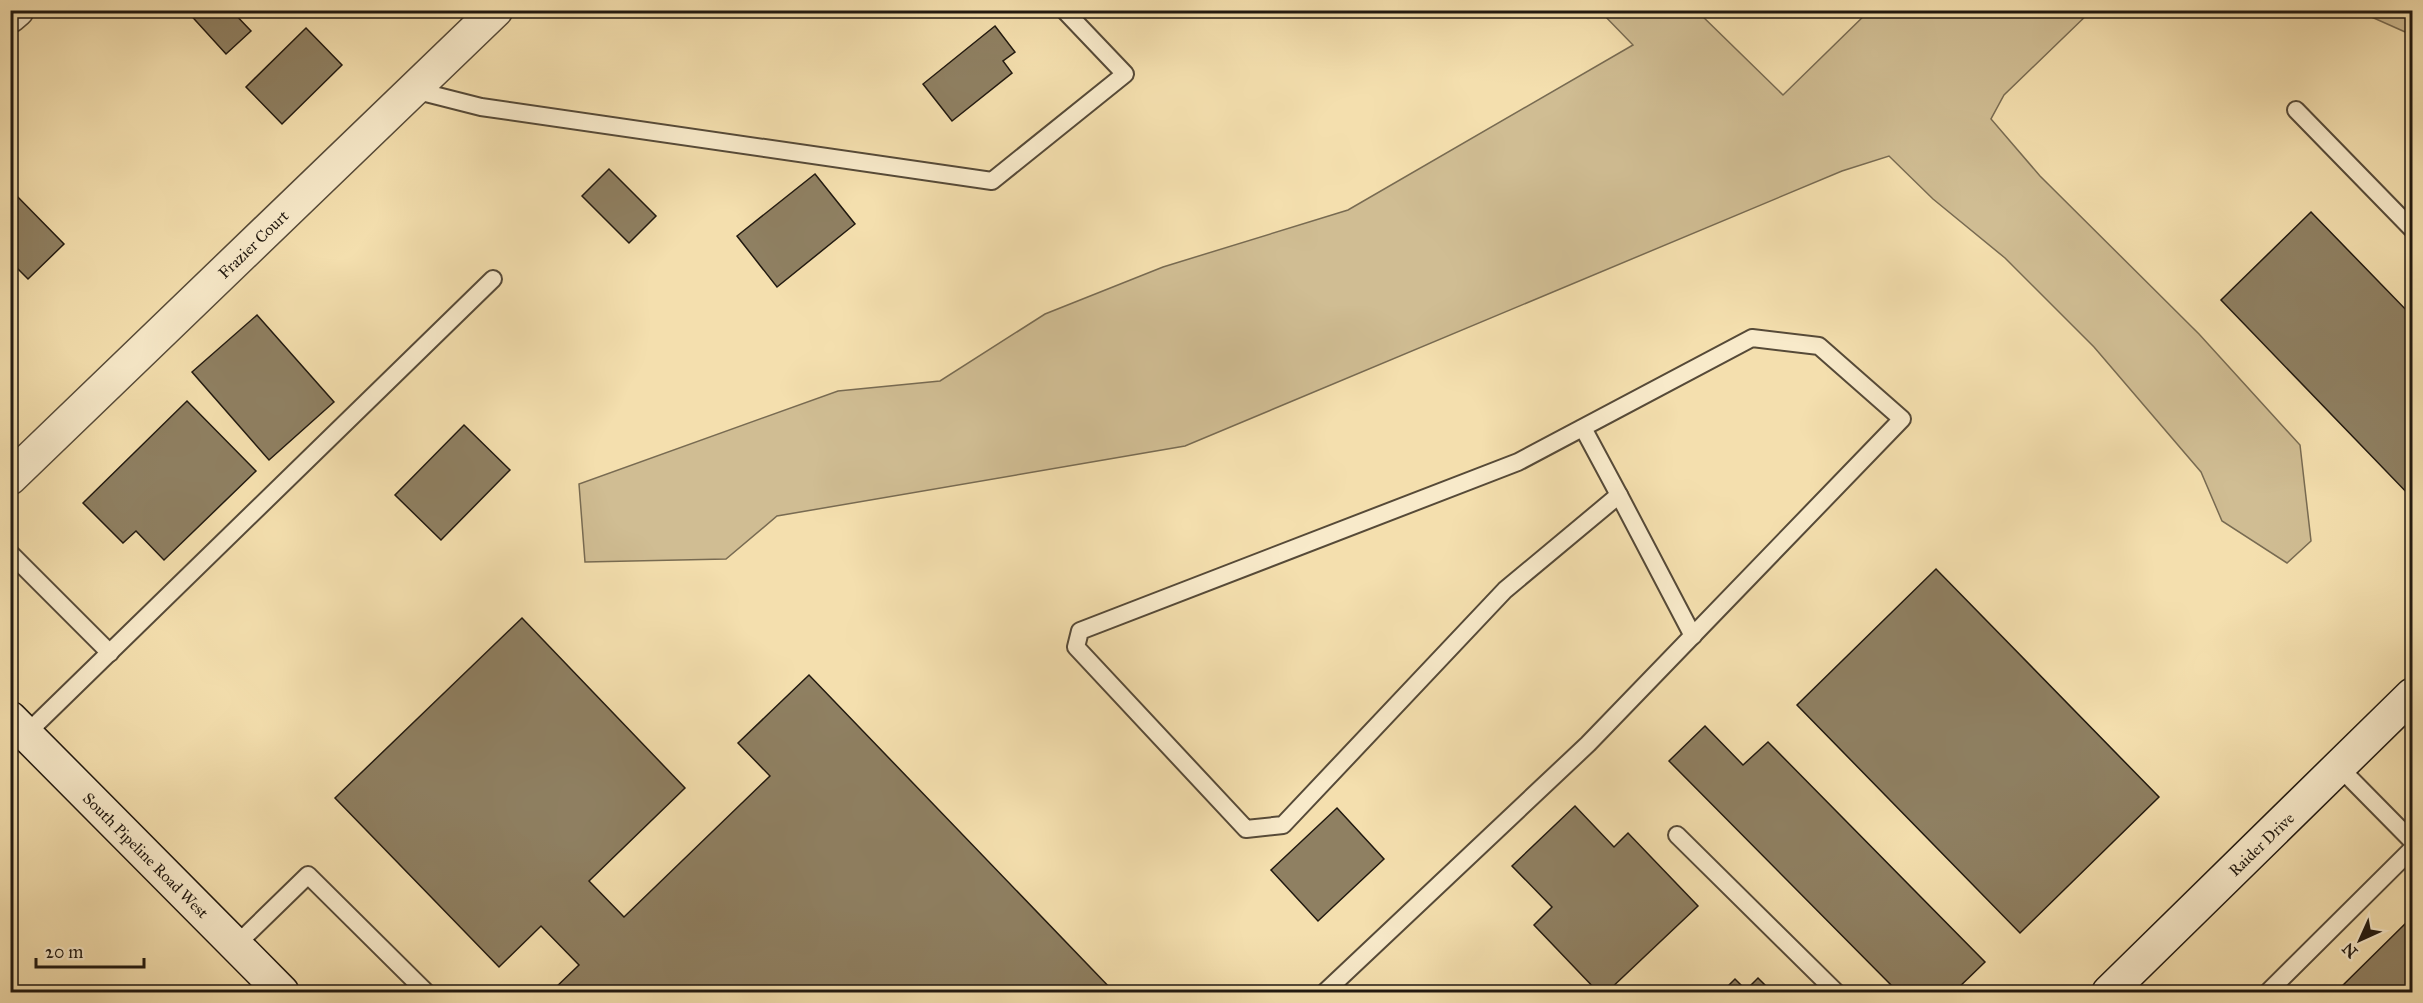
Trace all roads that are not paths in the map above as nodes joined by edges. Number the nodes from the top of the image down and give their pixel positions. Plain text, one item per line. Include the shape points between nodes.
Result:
1 (17, 10) edge
2 (496, 10) edge
3 (1064, 10) edge
4 (10, 16) edge
5 (414, 90) junction
6 (2296, 111) dead end
7 (2412, 229) edge
8 (493, 279) dead end
9 (1583, 428) junction
10 (10, 478) edge
11 (1619, 495) junction
12 (10, 553) edge
13 (1693, 636) junction
14 (110, 653) junction
15 (2412, 695) edge
16 (18, 726) edge
17 (2339, 767) junction
18 (1677, 836) dead end
19 (2412, 841) edge
20 (2412, 849) edge
21 (235, 946) junction
22 (2115, 990) edge
23 (282, 993) edge
24 (426, 993) edge
25 (1325, 993) edge
26 (1836, 993) edge
27 (2268, 993) edge

1 - 4 street
2 - 5 street, Frazier Court
3 - 5 lane via 1125,74 992,181 481,107
5 - 10 street, Frazier Court
6 - 7 lane
8 - 14 lane
9 - 11 lane
9 - 11 lane via 1518,462 1080,631 1076,646 1246,829 1283,825 1505,590
9 - 13 lane via 1752,338 1819,346 1902,419
11 - 13 lane
12 - 14 lane
13 - 25 lane via 1588,744
14 - 16 lane
15 - 17 street, Raider Drive
16 - 21 street, South Pipeline Road West
17 - 19 lane
17 - 22 street, Raider Drive
18 - 26 lane
20 - 27 lane
21 - 23 street, South Pipeline Road West
21 - 24 lane via 308,875

